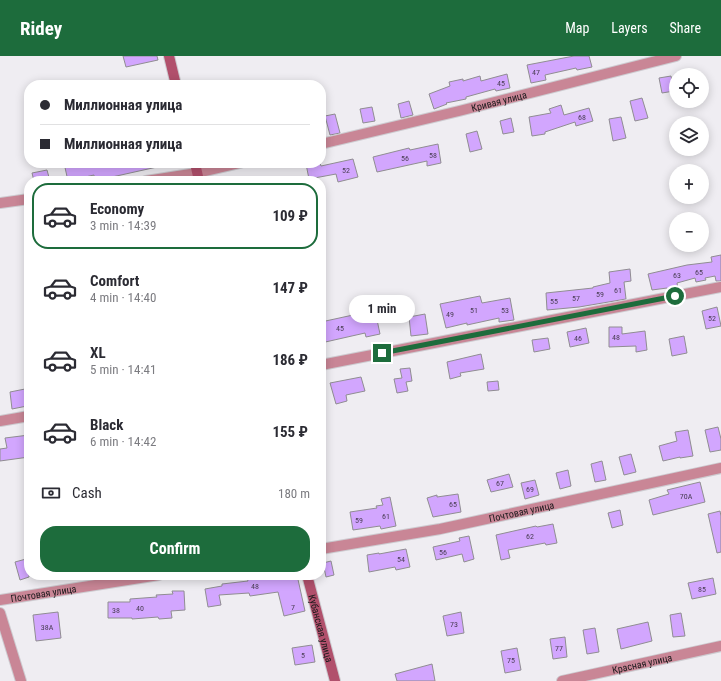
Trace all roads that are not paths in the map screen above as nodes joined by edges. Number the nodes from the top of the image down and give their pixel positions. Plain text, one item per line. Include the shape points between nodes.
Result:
1 (169, 56) edge
2 (676, 56) edge
3 (175, 80) edge
4 (326, 143) edge
5 (216, 168) edge
6 (197, 172) edge
7 (174, 176) edge
8 (24, 200) edge
9 (0, 203) edge
10 (721, 287) edge
11 (326, 364) edge
12 (24, 417) edge
13 (0, 421) edge
14 (721, 468) edge
15 (326, 548) edge
16 (127, 580) edge
17 (308, 580) edge
18 (0, 600) edge
19 (0, 613) edge
20 (721, 646) edge
21 (21, 681) edge
22 (335, 681) edge
23 (562, 681) edge

1 - 3 main road
2 - 4 street, Кривая улица
5 - 6 street
6 - 7 street
8 - 9 street
10 - 11 street
12 - 13 street
14 - 15 street, Почтовая улица via 440,529
16 - 18 street, Почтовая улица
17 - 22 main road, Кубанская улица
19 - 21 street
20 - 23 street, Красная улица

